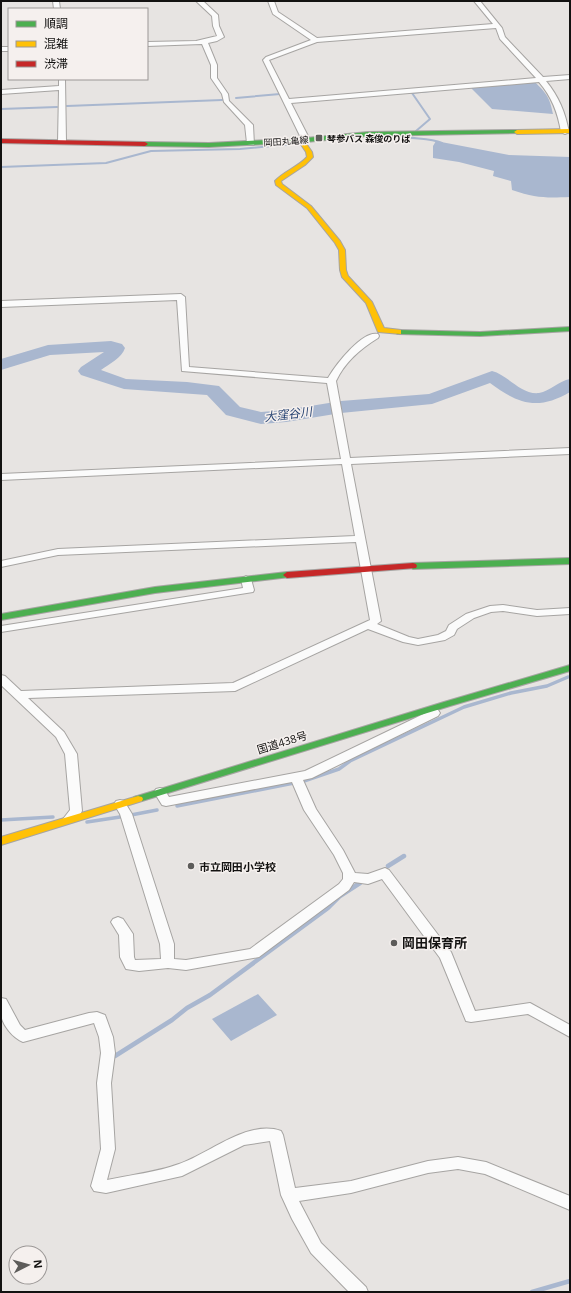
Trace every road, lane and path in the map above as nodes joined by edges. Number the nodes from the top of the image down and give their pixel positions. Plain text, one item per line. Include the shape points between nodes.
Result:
1 (199, 1) edge
2 (271, 1) edge
3 (478, 1) edge
4 (487, 1) edge
5 (496, 26) junction
6 (316, 40) junction
7 (204, 42) junction
8 (148, 44) edge
9 (570, 77) edge
10 (62, 80) edge
11 (541, 80) junction
12 (62, 88) junction
13 (1, 92) edge
14 (288, 101) junction
15 (568, 132) edge
16 (1, 141) edge
17 (62, 142) junction
18 (304, 142) junction
19 (251, 143) junction
20 (1, 304) edge
21 (570, 329) edge
22 (375, 336) dead end
23 (331, 381) junction
24 (570, 451) edge
25 (347, 460) junction
26 (1, 477) edge
27 (361, 539) junction
28 (549, 552) dead end
29 (570, 552) edge
30 (570, 561) edge
31 (365, 562) junction
32 (1, 564) edge
33 (214, 574) dead end
34 (246, 579) junction
35 (101, 590) dead end
36 (570, 611) edge
37 (1, 617) edge
38 (369, 625) junction
39 (1, 629) edge
40 (570, 668) edge
41 (1, 679) edge
42 (20, 695) junction
43 (458, 701) junction
44 (297, 781) junction
45 (160, 792) junction
46 (120, 804) junction
47 (69, 819) junction
48 (1, 841) edge
49 (349, 877) junction
50 (118, 922) dead end
51 (168, 963) junction
52 (1, 1003) edge
53 (570, 1032) edge
54 (289, 1195) junction
55 (570, 1203) edge
56 (360, 1292) edge

1 - 7 street via 215,15 221,37
2 - 6 street via 275,13
3 - 4 street
3 - 5 street
5 - 6 street
5 - 11 street via 502,38
6 - 14 street via 266,60
7 - 8 street
7 - 19 street via 214,65 214,78 225,94 226,102 249,125
9 - 11 street
10 - 12 street
11 - 14 street
11 - 15 street via 552,93
12 - 13 street
12 - 17 street
14 - 18 street
15 - 18 main road, 岡田丸亀線 via 368,134
16 - 17 main road, 岡田丸亀線
17 - 19 main road, 岡田丸亀線 via 189,145
18 - 19 main road, 岡田丸亀線
18 - 21 main road via 309,159 281,177 279,185 309,207 338,242 342,250 346,277 369,302 381,330 480,334
20 - 23 street via 180,296 185,369
22 - 23 street via 362,343 337,370
23 - 25 street
24 - 25 street
25 - 26 street
25 - 27 street
27 - 31 street
27 - 32 street via 58,552
28 - 29 main road
30 - 31 main road via 447,564
31 - 34 main road
31 - 38 street via 376,621
33 - 35 main road
34 - 37 main road via 177,587
34 - 39 street via 249,590
36 - 38 street via 537,614 503,608 490,609 470,616 441,638 418,642
38 - 42 street via 235,687
40 - 43 main road, 国道438号
41 - 42 street
42 - 47 street via 60,735 71,754 76,810
43 - 44 street
43 - 45 main road, 国道438号
44 - 45 street via 166,802
44 - 49 street via 310,810 339,853
45 - 46 main road, 国道438号
46 - 47 main road, 国道438号
46 - 51 street via 126,814 166,944
47 - 48 main road, 国道438号
49 - 51 street via 344,887 254,953 186,965
49 - 53 street via 368,879 385,872 446,956 471,1017 530,1008
50 - 51 street via 126,934 130,965
52 - 54 street via 15,1030 23,1036 90,1018 100,1019 108,1053 104,1083 108,1149 100,1186 106,1187 182,1170 241,1140 276,1135
54 - 55 street via 351,1187 428,1167 458,1163 486,1168
54 - 56 street via 316,1248

